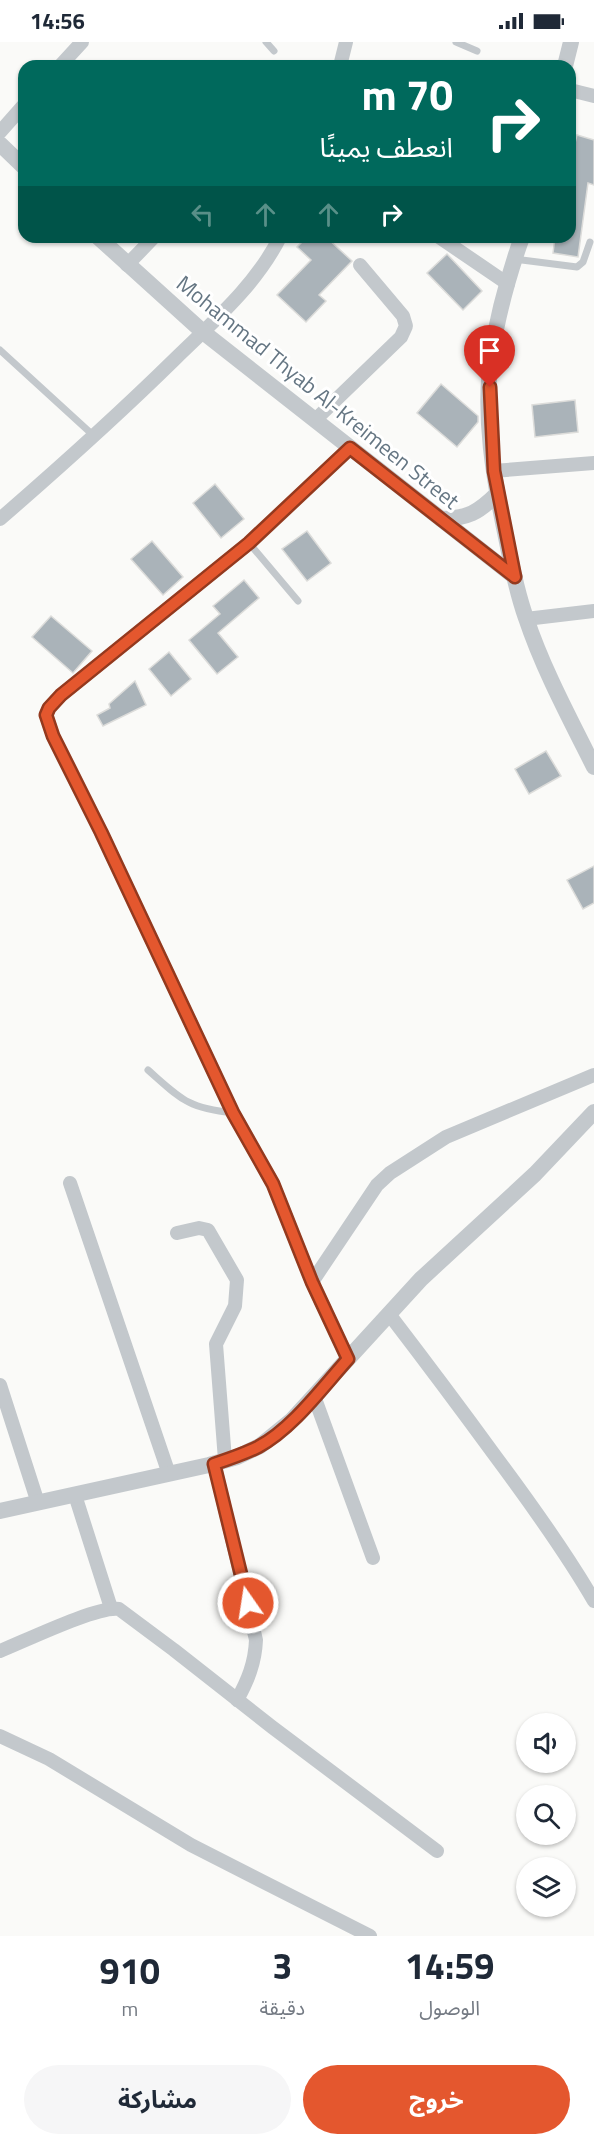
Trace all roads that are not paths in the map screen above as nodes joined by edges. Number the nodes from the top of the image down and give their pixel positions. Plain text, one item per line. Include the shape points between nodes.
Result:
1 (82, 42) edge
2 (266, 42) edge
3 (346, 42) edge
4 (456, 42) edge
5 (571, 42) edge
6 (274, 51) dead end
7 (477, 51) dead end
8 (66, 60) edge
9 (342, 60) edge
10 (566, 60) edge
11 (576, 92) edge
12 (594, 96) edge
13 (18, 112) edge
14 (0, 132) edge
15 (0, 144) edge
16 (18, 161) edge
17 (590, 242) dead end
18 (104, 243) edge
19 (148, 243) edge
20 (277, 243) edge
21 (448, 243) edge
22 (520, 243) edge
23 (514, 259) junction
24 (127, 265) junction
25 (360, 265) dead end
26 (508, 284) junction
27 (203, 332) junction
28 (0, 350) edge
29 (315, 420) junction
30 (94, 436) junction
31 (350, 448) junction
32 (594, 463) edge
33 (494, 471) junction
34 (497, 494) junction
35 (0, 519) edge
36 (441, 519) junction
37 (249, 543) junction
38 (515, 577) junction
39 (298, 601) dead end
40 (594, 611) edge
41 (526, 619) junction
42 (594, 767) edge
43 (148, 1070) dead end
44 (594, 1075) edge
45 (594, 1112) edge
46 (233, 1113) junction
47 (70, 1183) dead end
48 (177, 1233) dead end
49 (312, 1282) junction
50 (389, 1314) junction
51 (348, 1359) junction
52 (0, 1385) edge
53 (314, 1396) junction
54 (220, 1462) junction
55 (169, 1474) junction
56 (75, 1495) junction
57 (38, 1503) junction
58 (0, 1511) edge
59 (373, 1558) dead end
60 (594, 1601) edge
61 (111, 1608) junction
62 (0, 1651) edge
63 (237, 1700) junction
64 (0, 1736) edge
65 (437, 1851) dead end
66 (370, 1936) edge

1 - 8 street
2 - 6 lane
3 - 9 street
4 - 7 lane
5 - 10 street
11 - 12 street
13 - 14 street
15 - 16 street
17 - 23 lane via 583,262 577,267
18 - 24 street, Mohammad Thyab Al-Kreimeen Street
19 - 24 street
20 - 27 street via 255,278
21 - 26 street
22 - 23 street
23 - 26 street
24 - 27 street, Mohammad Thyab Al-Kreimeen Street
25 - 29 street via 403,316 406,326 401,337
26 - 33 street via 492,354 490,416
27 - 29 street, Mohammad Thyab Al-Kreimeen Street
27 - 30 street
28 - 30 lane
29 - 31 street, Mohammad Thyab Al-Kreimeen Street
30 - 35 street
31 - 36 street, Mohammad Thyab Al-Kreimeen Street
31 - 37 street
32 - 33 street
33 - 34 street
34 - 36 street via 476,513
34 - 38 street
36 - 38 street, Mohammad Thyab Al-Kreimeen Street
37 - 39 lane
37 - 46 street via 61,695 46,715
38 - 41 street
40 - 41 street
41 - 42 street
43 - 46 lane via 195,1106
44 - 49 street via 446,1137 390,1173 376,1185
45 - 50 street
46 - 49 street via 273,1184
47 - 55 street
48 - 54 street via 208,1230 237,1280 235,1306 216,1344
49 - 51 street
50 - 51 street
50 - 60 street via 524,1494
51 - 53 street
52 - 57 street
53 - 54 street via 260,1446
53 - 59 street
54 - 55 street
54 - 63 street via 256,1640 254,1663
55 - 56 street
56 - 57 street
56 - 61 street
57 - 58 street
61 - 62 street
61 - 63 street via 125,1612
63 - 65 street
64 - 66 street via 58,1764 191,1845

